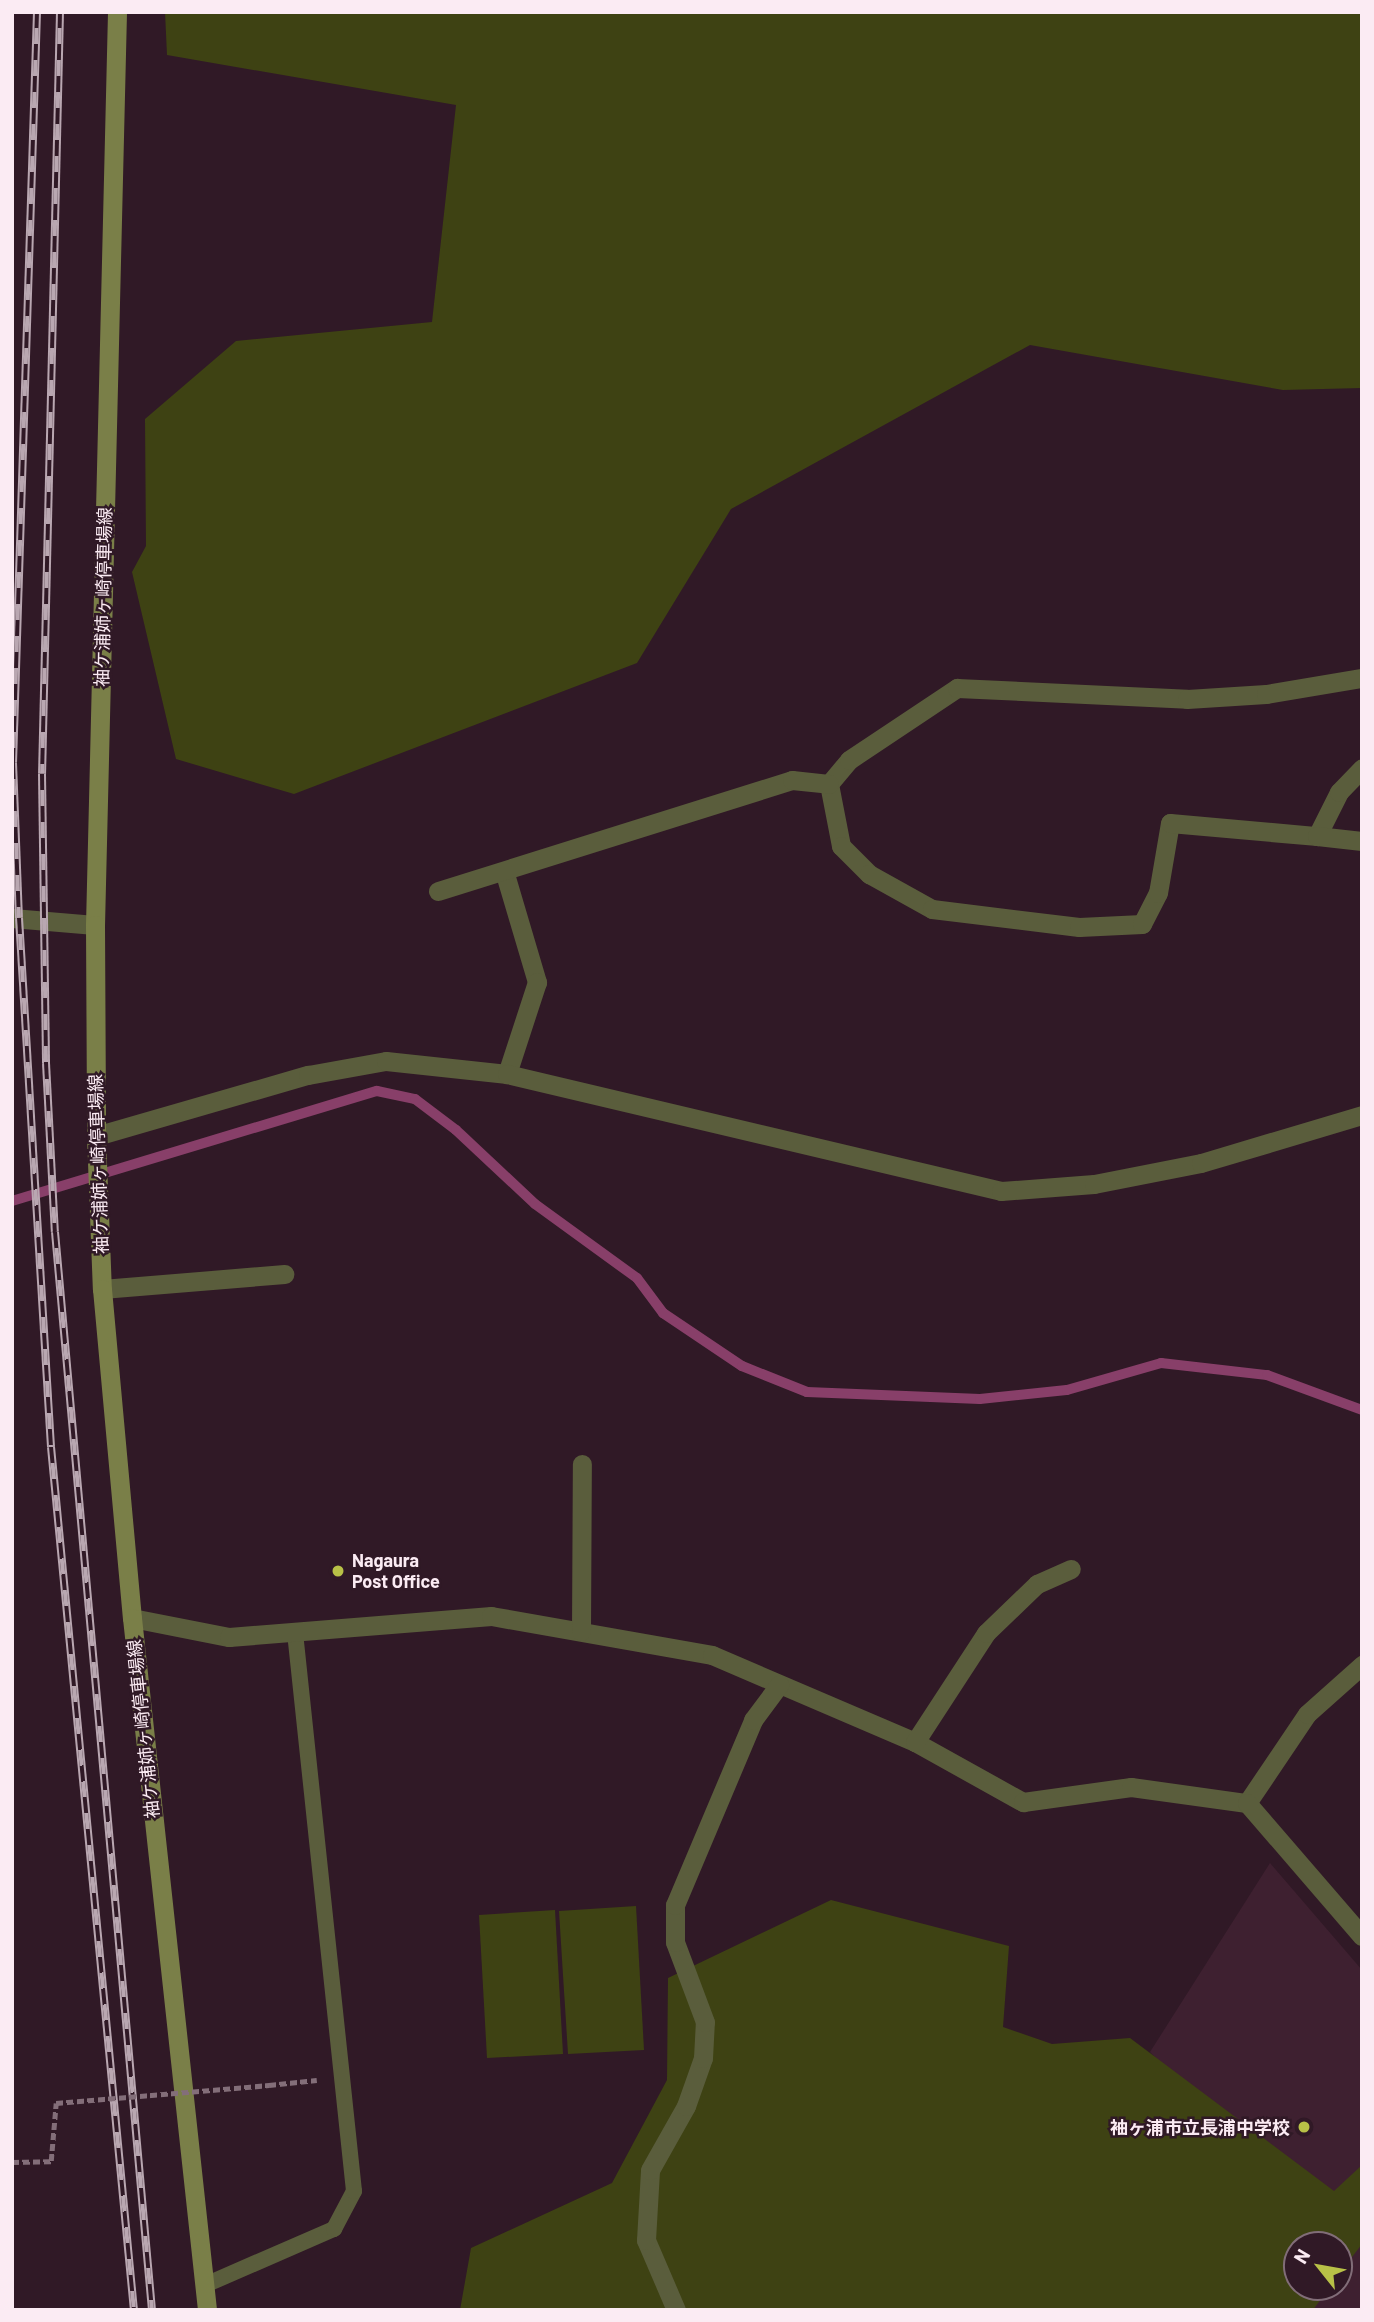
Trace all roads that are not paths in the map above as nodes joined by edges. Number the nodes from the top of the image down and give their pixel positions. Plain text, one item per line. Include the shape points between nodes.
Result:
1 (117, 12) edge
2 (1362, 678) edge
3 (1362, 768) edge
4 (829, 785) junction
5 (1318, 836) junction
6 (1362, 841) edge
7 (505, 874) junction
8 (438, 891) dead end
9 (12, 918) edge
10 (95, 925) junction
11 (507, 1074) junction
12 (1362, 1115) edge
13 (96, 1136) junction
14 (284, 1274) dead end
15 (102, 1289) junction
16 (582, 1464) dead end
17 (1071, 1569) dead end
18 (132, 1618) junction
19 (581, 1631) junction
20 (295, 1632) junction
21 (1362, 1665) edge
22 (779, 1685) junction
23 (915, 1742) junction
24 (1247, 1803) junction
25 (1362, 1936) edge
26 (205, 2285) junction
27 (206, 2310) edge
28 (676, 2310) edge

1 - 10 main road, 袖ケ浦姉ヶ崎停車場線
2 - 4 street via 1266,694 1187,699 957,688 849,760
3 - 5 street via 1339,792
4 - 5 street via 841,846 869,874 932,909 1079,927 1142,924 1158,893 1170,823
4 - 7 street via 792,780
5 - 6 street
7 - 8 street
7 - 11 street via 537,982
9 - 10 street
10 - 13 main road, 袖ケ浦姉ヶ崎停車場線
11 - 12 street via 1001,1191 1094,1185 1201,1163
11 - 13 street via 386,1060 309,1075
13 - 15 main road, 袖ケ浦姉ヶ崎停車場線
14 - 15 street
15 - 18 main road, 袖ケ浦姉ヶ崎停車場線
16 - 19 street
17 - 23 street via 1037,1584 986,1633
18 - 20 street via 229,1637
18 - 26 main road, 袖ケ浦姉ヶ崎停車場線 via 194,2228
19 - 20 street via 491,1616
19 - 22 street via 712,1655
20 - 26 lane via 354,2192 334,2229
21 - 24 street via 1307,1714
22 - 23 street
22 - 28 street via 753,1720 676,1905 675,1942 705,2022 703,2058 686,2106 650,2170 646,2240
23 - 24 street via 1023,1802 1131,1787
24 - 25 street
26 - 27 main road, 袖ケ浦姉ヶ崎停車場線

